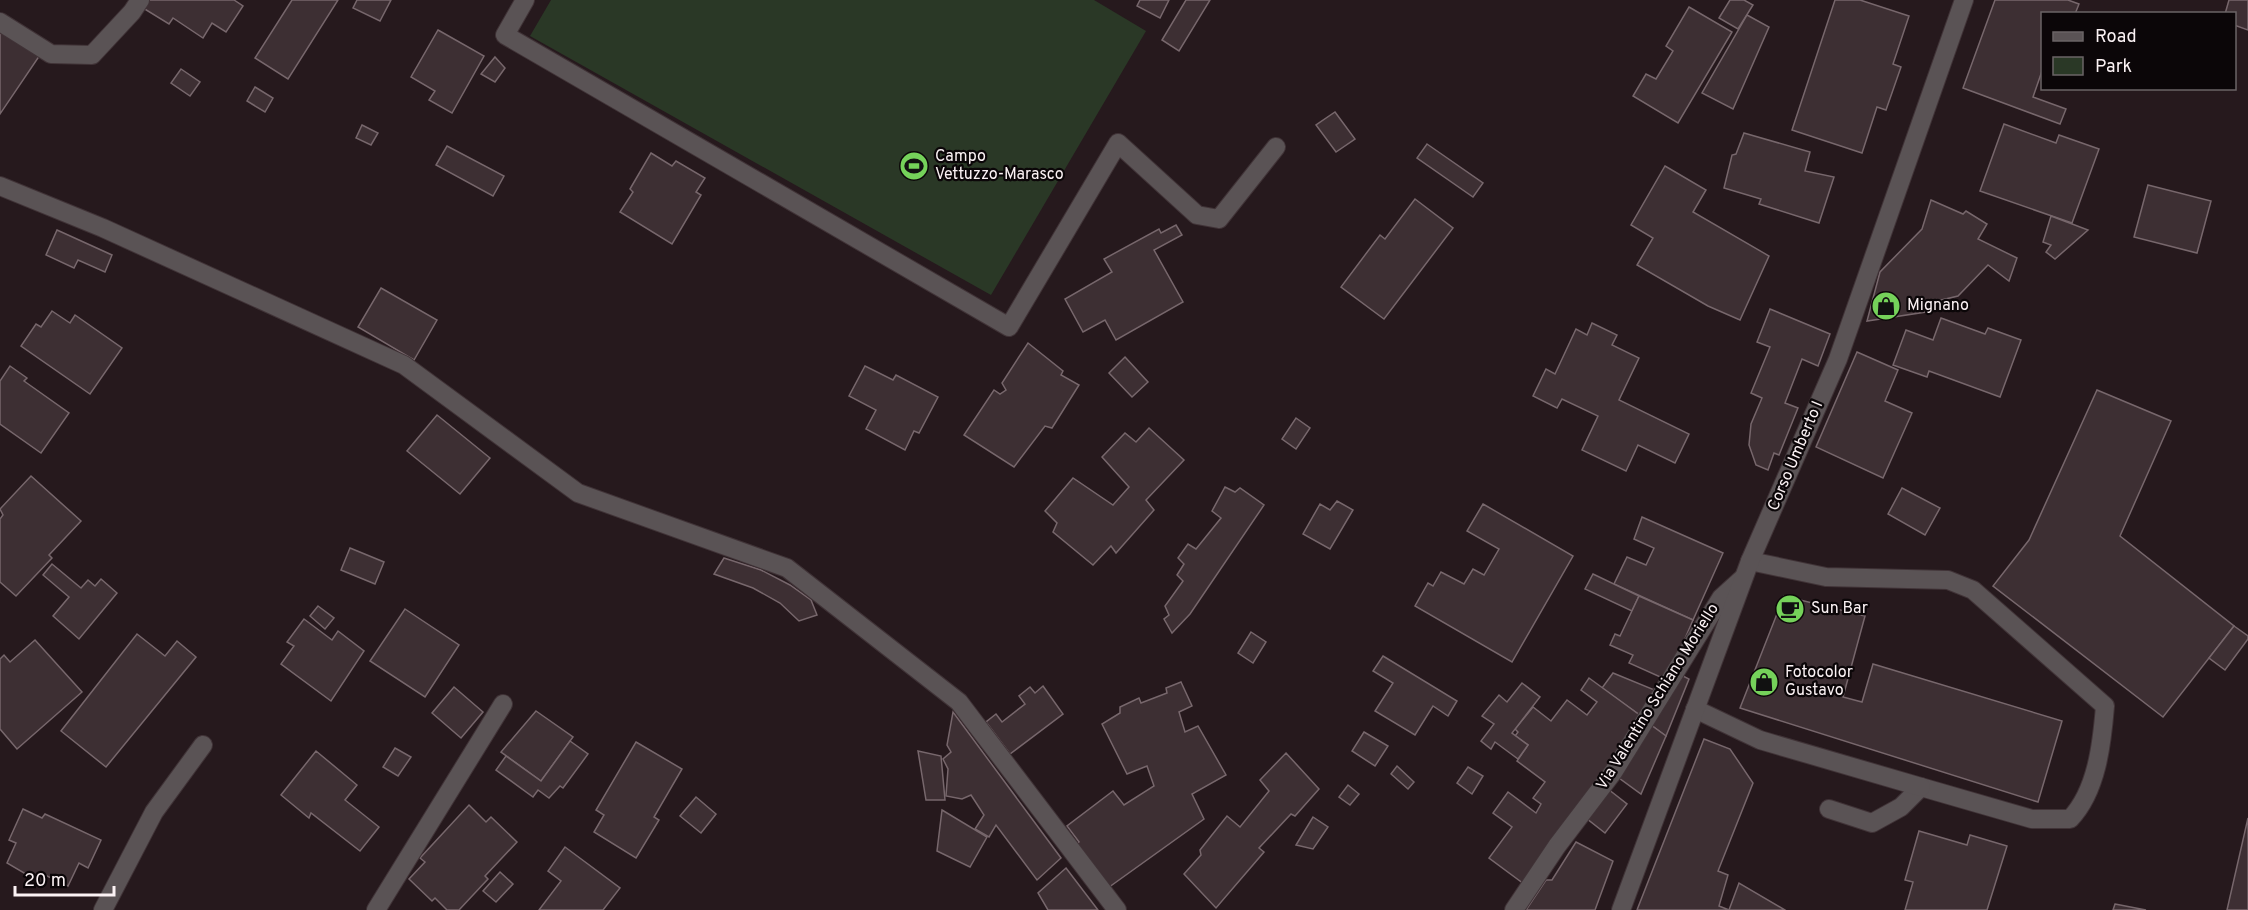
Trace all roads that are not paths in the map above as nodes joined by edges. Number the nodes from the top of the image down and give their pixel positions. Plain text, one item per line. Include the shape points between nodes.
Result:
1 (525, 0) edge
2 (1964, 0) edge
3 (136, 6) edge
4 (0, 22) edge
5 (1276, 147) dead end
6 (0, 186) edge
7 (1748, 569) junction
8 (503, 704) dead end
9 (1695, 709) junction
10 (203, 745) dead end
11 (1921, 787) junction
12 (1829, 809) dead end
13 (103, 910) edge
14 (376, 910) edge
15 (1117, 910) edge
16 (1514, 910) edge
17 (1621, 910) edge

1 - 5 street via 505,35 1009,327 1118,143 1197,215 1220,219
2 - 7 street, Corso Umberto I via 1838,359
3 - 4 street via 92,55 51,54
6 - 15 street via 103,228 404,365 578,493 787,568 959,702
7 - 9 street, Corso Umberto I
7 - 11 street via 1826,577 1948,580 1973,590 2105,706 2102,748 2081,808 2070,819 2032,819
7 - 16 street, Via Valentino Schiano Moriello via 1721,598 1614,771
8 - 14 street
9 - 11 street via 1760,740
9 - 17 street, Corso Umberto I
10 - 13 street via 154,812
11 - 12 street via 1901,807 1872,822

